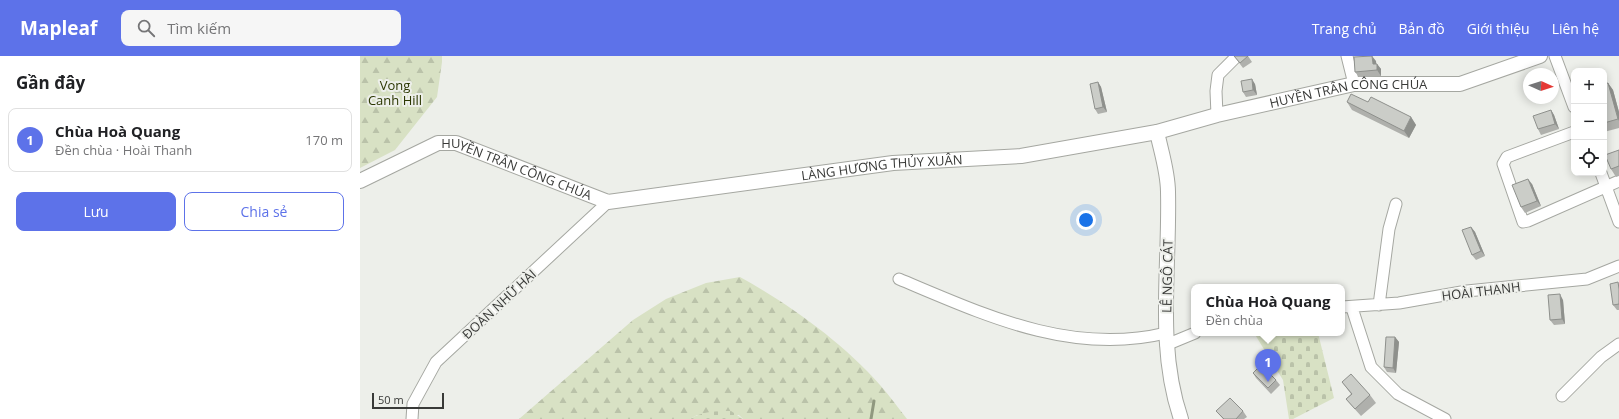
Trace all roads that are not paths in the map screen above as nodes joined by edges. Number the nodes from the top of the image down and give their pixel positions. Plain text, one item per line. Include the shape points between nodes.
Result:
1 (1347, 56) edge
2 (1540, 56) edge
3 (1555, 56) edge
4 (1235, 58) edge
5 (1354, 84) junction
6 (1573, 104) edge
7 (1217, 115) junction
8 (1157, 132) junction
9 (1571, 133) edge
10 (1602, 176) edge
11 (360, 181) edge
12 (1619, 181) edge
13 (1606, 186) junction
14 (608, 202) junction
15 (1396, 204) dead end
16 (1619, 222) edge
17 (1619, 266) edge
18 (899, 279) dead end
19 (1380, 305) junction
20 (1347, 308) edge
21 (1191, 334) edge
22 (1166, 339) junction
23 (1619, 344) edge
24 (1562, 396) dead end
25 (412, 419) edge
26 (1181, 419) edge
27 (1445, 419) edge

1 - 5 street
2 - 5 street, HUYỀN TRÂN CÔNG CHÚA via 1460,84
3 - 6 street
4 - 7 street via 1218,75
5 - 7 street, HUYỀN TRÂN CÔNG CHÚA
7 - 8 street, HUYỀN TRÂN CÔNG CHÚA
8 - 14 street, LÀNG HƯƠNG THỦY XUÂN via 1021,156 893,163
8 - 22 street, LÊ NGÔ CÁT via 1168,190
9 - 13 street via 1508,157 1503,164 1523,222
10 - 13 street
11 - 14 street, HUYỀN TRÂN CÔNG CHÚA via 438,143 456,143
12 - 13 street
13 - 16 street
14 - 25 street, ĐOÀN NHỮ HÀI via 436,362 413,404
15 - 19 street via 1389,230
17 - 19 street, HOÀI THANH via 1587,279 1467,291
18 - 22 street via 1000,321 1048,333 1080,338
19 - 20 street, HOÀI THANH
20 - 27 street via 1371,367 1398,394
21 - 22 street
22 - 26 street, LÊ NGÔ CÁT via 1173,396
23 - 24 street via 1601,357

